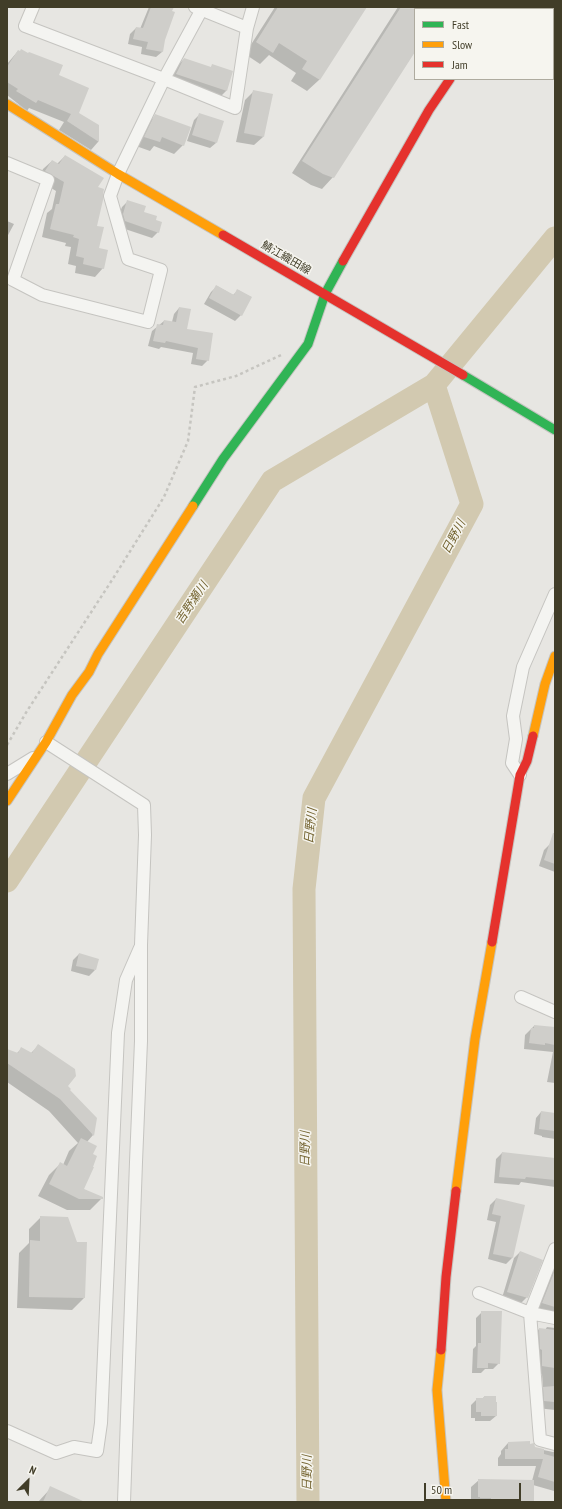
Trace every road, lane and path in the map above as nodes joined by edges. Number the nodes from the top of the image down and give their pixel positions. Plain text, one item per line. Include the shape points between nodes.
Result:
1 (33, 7) edge
2 (253, 7) edge
3 (198, 8) edge
4 (247, 28) junction
5 (164, 79) junction
6 (449, 80) edge
7 (7, 104) edge
8 (7, 163) edge
9 (118, 174) junction
10 (325, 294) junction
11 (286, 353) dead end
12 (555, 430) edge
13 (555, 594) edge
14 (555, 656) edge
15 (46, 742) junction
16 (7, 745) edge
17 (36, 756) junction
18 (7, 774) edge
19 (520, 775) junction
20 (7, 801) edge
21 (141, 945) junction
22 (521, 997) dead end
23 (555, 1012) edge
24 (555, 1249) edge
25 (479, 1293) dead end
26 (530, 1313) junction
27 (555, 1318) edge
28 (7, 1431) edge
29 (555, 1444) edge
30 (124, 1502) edge
31 (446, 1502) edge

1 - 5 street via 25,26
2 - 4 street
3 - 4 street
3 - 5 street
4 - 5 street via 235,108
5 - 9 street
6 - 10 street via 429,110
7 - 9 street, 鯖江織田線
8 - 9 street via 48,180 13,280 42,295 148,322 161,270 128,260 110,196
9 - 10 street, 鯖江織田線
10 - 12 street, 鯖江織田線
10 - 15 street via 308,344 223,459 72,695
11 - 16 path via 236,376 195,387 188,441 164,497
13 - 19 street via 523,667 514,716 516,739 512,762
14 - 19 street via 545,684 527,761
15 - 17 street
15 - 21 street via 144,805 146,835
17 - 18 street
17 - 20 street
19 - 31 street via 475,1039 446,1277 437,1390
21 - 28 street via 126,980 118,1033 101,1415 97,1451 74,1447 56,1453
21 - 30 street via 142,1041
22 - 23 street
24 - 26 street
25 - 26 street
26 - 27 street
26 - 29 street via 540,1440

